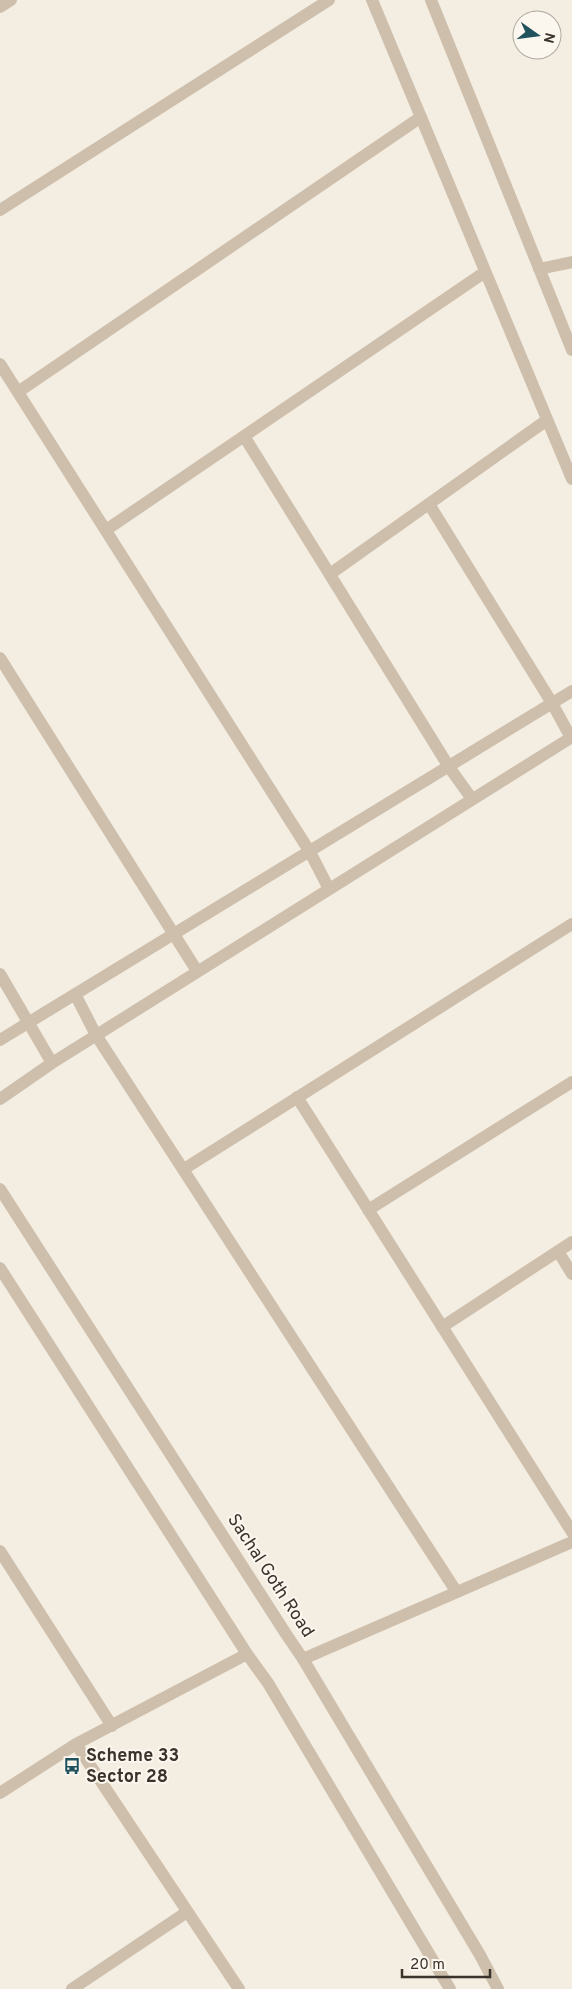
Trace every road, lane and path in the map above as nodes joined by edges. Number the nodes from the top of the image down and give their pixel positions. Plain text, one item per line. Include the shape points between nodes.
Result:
1 (11, 0) edge
2 (329, 0) edge
3 (372, 0) edge
4 (431, 0) edge
5 (0, 7) edge
6 (420, 117) junction
7 (0, 210) edge
8 (572, 262) edge
9 (539, 269) junction
10 (485, 272) junction
11 (572, 350) edge
12 (0, 364) edge
13 (18, 392) junction
14 (548, 420) junction
15 (244, 436) junction
16 (572, 479) edge
17 (429, 504) junction
18 (106, 530) junction
19 (330, 574) junction
20 (0, 658) edge
21 (572, 690) edge
22 (552, 703) junction
23 (572, 737) edge
24 (449, 766) junction
25 (472, 799) junction
26 (310, 852) junction
27 (328, 889) junction
28 (572, 924) edge
29 (173, 934) junction
30 (197, 971) junction
31 (0, 974) edge
32 (75, 994) junction
33 (28, 1022) junction
34 (96, 1035) junction
35 (0, 1040) edge
36 (52, 1062) junction
37 (572, 1082) edge
38 (297, 1097) junction
39 (0, 1098) edge
40 (184, 1169) junction
41 (0, 1189) edge
42 (368, 1210) junction
43 (572, 1242) edge
44 (558, 1251) junction
45 (0, 1268) edge
46 (572, 1274) edge
47 (442, 1327) junction
48 (572, 1532) edge
49 (572, 1542) edge
50 (0, 1551) edge
51 (456, 1591) junction
52 (247, 1654) junction
53 (303, 1659) junction
54 (112, 1726) junction
55 (76, 1744) junction
56 (0, 1792) edge
57 (187, 1912) junction
58 (72, 1989) edge
59 (240, 1989) edge
60 (450, 1989) edge
61 (498, 1989) edge

1 - 5 street
2 - 7 street
3 - 6 street
4 - 9 street
6 - 10 street
6 - 13 street
8 - 9 street
9 - 11 street
10 - 14 street
10 - 15 street
12 - 13 street
13 - 18 street
14 - 16 street
14 - 17 street
15 - 18 street
15 - 19 street
17 - 19 street
17 - 22 street
18 - 26 street
19 - 24 street
20 - 29 street
21 - 22 street
22 - 23 street
22 - 24 street
23 - 25 street
24 - 25 street
24 - 26 street
25 - 27 street
26 - 27 street
26 - 29 street
27 - 30 street
28 - 38 street
29 - 30 street
29 - 32 street
30 - 34 street
31 - 33 street
32 - 33 street
32 - 34 street
33 - 35 street
33 - 36 street
34 - 36 street
34 - 40 street
36 - 39 street
37 - 42 street
38 - 40 street
38 - 42 street
40 - 51 street
41 - 53 street, Sachal Goth Road
42 - 47 street
43 - 44 street
44 - 46 street
44 - 47 street
45 - 52 street
47 - 48 street
49 - 51 street
50 - 54 street
51 - 53 street
52 - 54 street
52 - 60 street via 268,1683
53 - 61 street, Sachal Goth Road
54 - 55 street
55 - 56 street
55 - 57 street
57 - 58 street
57 - 59 street

